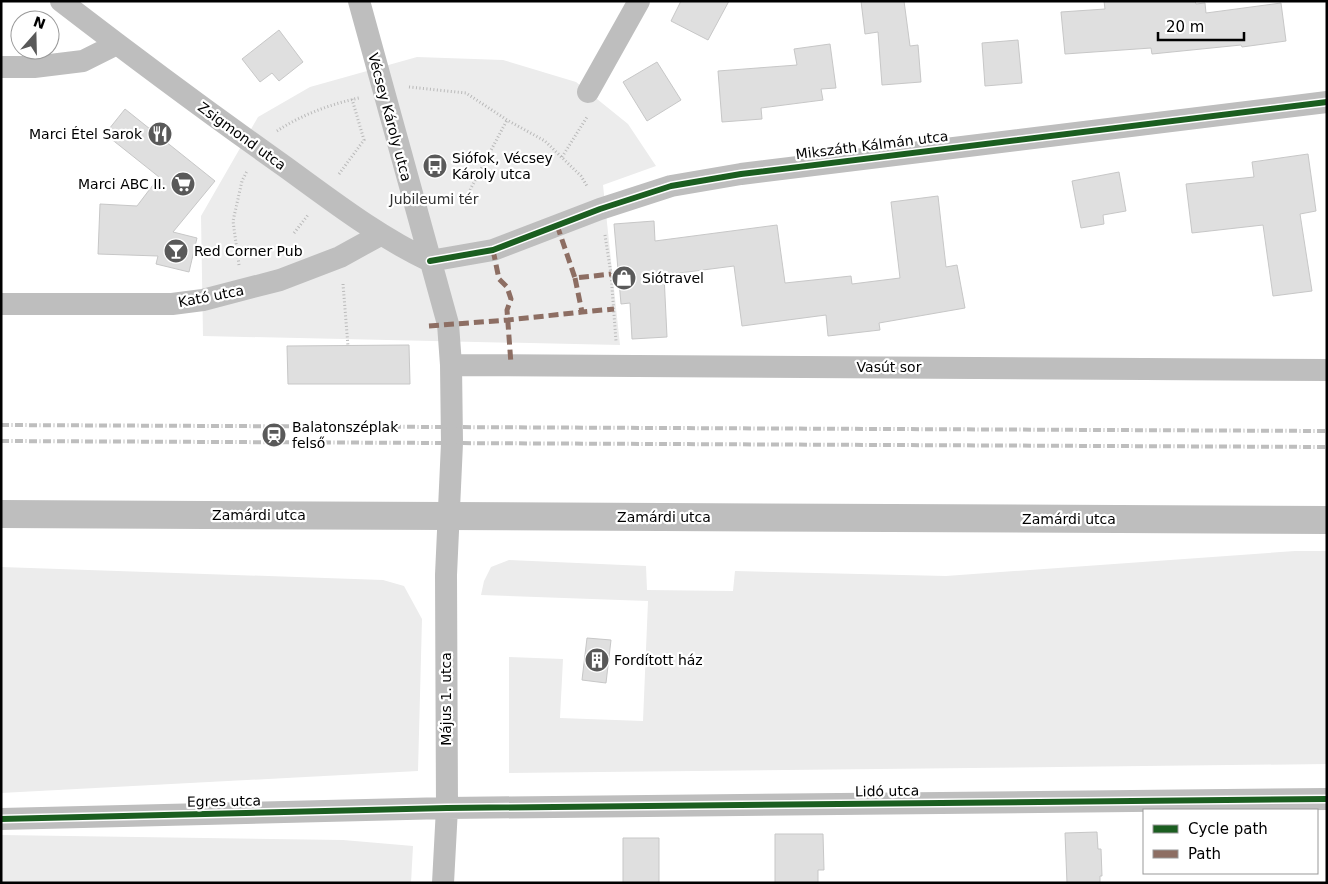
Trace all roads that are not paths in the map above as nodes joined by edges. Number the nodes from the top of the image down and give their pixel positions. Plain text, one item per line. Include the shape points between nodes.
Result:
1 (61, 1) edge
2 (359, 1) edge
3 (639, 1) edge
4 (116, 44) junction
5 (1, 68) edge
6 (588, 92) dead end
7 (1327, 102) edge
8 (380, 235) junction
9 (430, 261) junction
10 (1, 304) edge
11 (451, 365) junction
12 (1327, 370) edge
13 (1, 514) edge
14 (448, 516) junction
15 (1327, 520) edge
16 (1327, 799) edge
17 (447, 808) junction
18 (1, 819) edge
19 (443, 883) edge

1 - 4 street, Zsigmond utca
2 - 9 street, Vécsey Károly utca
3 - 6 street
4 - 5 street via 83,61
4 - 8 street, Zsigmond utca
7 - 9 street, Mikszáth Kálmán utca via 741,174 671,186 492,250
8 - 9 street, Zsigmond utca
8 - 10 street, Kató utca via 340,256 280,280 203,300 172,304
9 - 11 street via 448,324
11 - 12 street, Vasút sor
11 - 14 street via 452,443
13 - 14 main road, Zamárdi utca
14 - 15 main road, Zamárdi utca
14 - 17 street, Május 1. utca
16 - 17 street, Lidó utca
17 - 18 street, Egres utca
17 - 19 street, Május 1. utca

